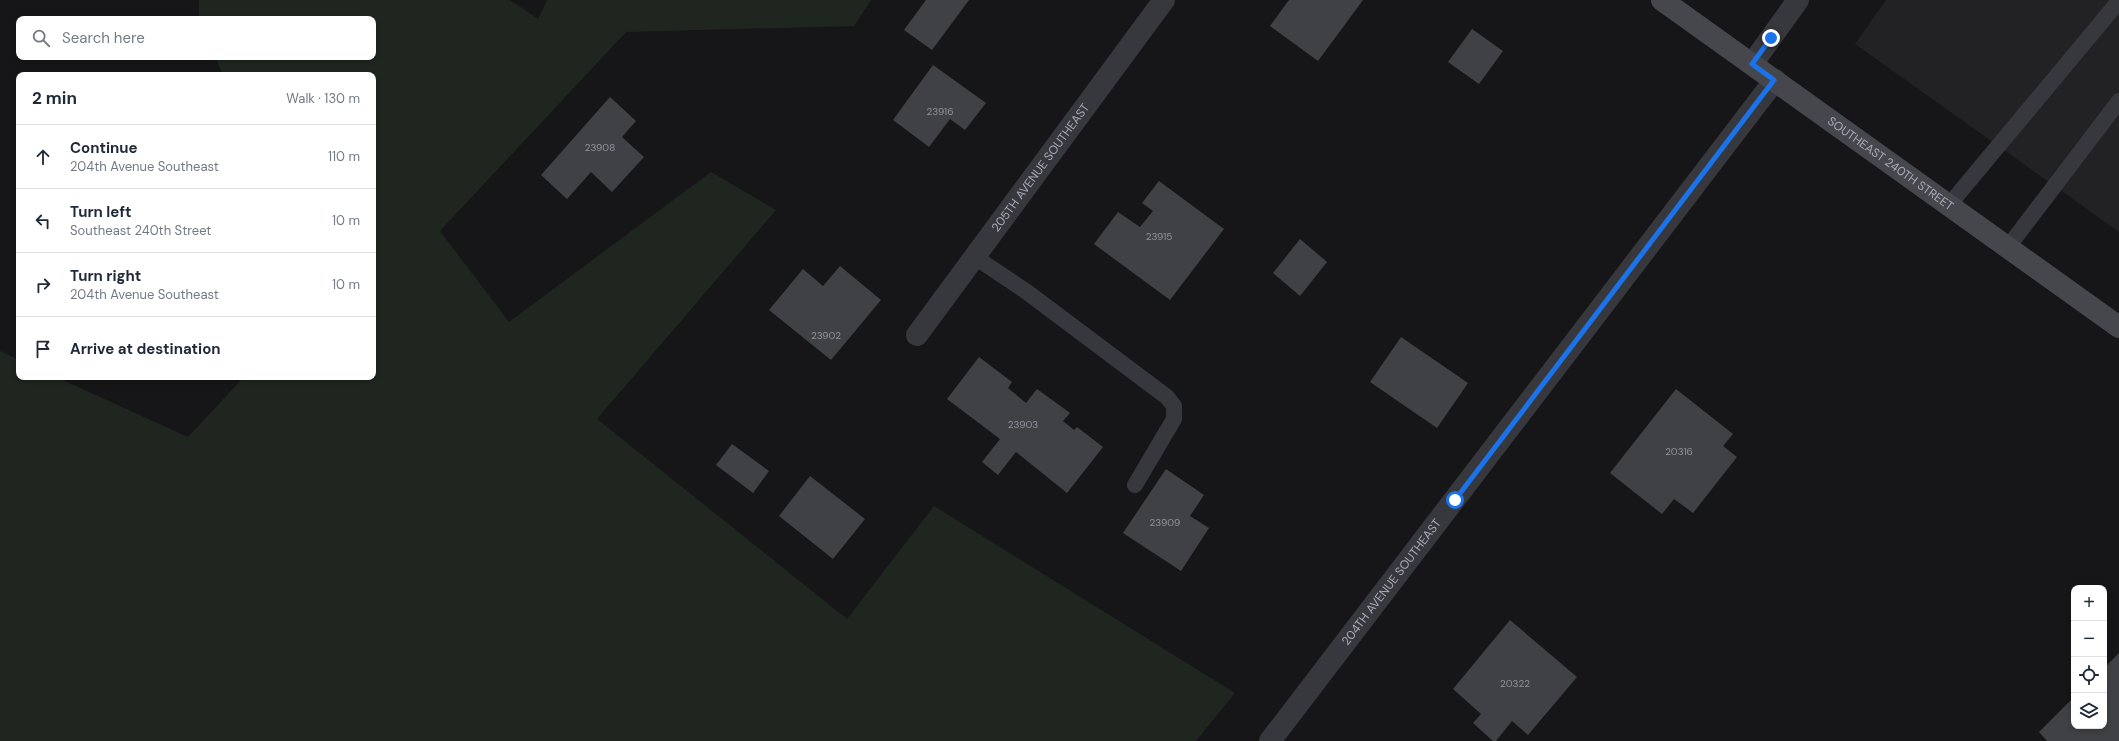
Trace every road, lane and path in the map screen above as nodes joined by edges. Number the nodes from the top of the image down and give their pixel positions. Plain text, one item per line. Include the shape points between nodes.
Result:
1 (1164, 0) edge
2 (1662, 0) edge
3 (1798, 0) edge
4 (2119, 1) edge
5 (1752, 64) junction
6 (1774, 80) junction
7 (2119, 101) edge
8 (1949, 205) junction
9 (2008, 247) junction
10 (975, 257) junction
11 (2119, 327) edge
12 (918, 335) dead end
13 (1136, 485) dead end
14 (1270, 741) edge

1 - 10 street, 205TH AVENUE SOUTHEAST
2 - 5 main road, SOUTHEAST 240TH STREET
3 - 5 street
4 - 8 lane
5 - 6 main road, SOUTHEAST 240TH STREET
6 - 8 main road, SOUTHEAST 240TH STREET
6 - 14 street, 204TH AVENUE SOUTHEAST
7 - 9 lane
8 - 9 main road, SOUTHEAST 240TH STREET
9 - 11 main road, SOUTHEAST 240TH STREET
10 - 12 street, 205TH AVENUE SOUTHEAST
10 - 13 lane via 1027,292 1167,396 1174,406 1174,419

